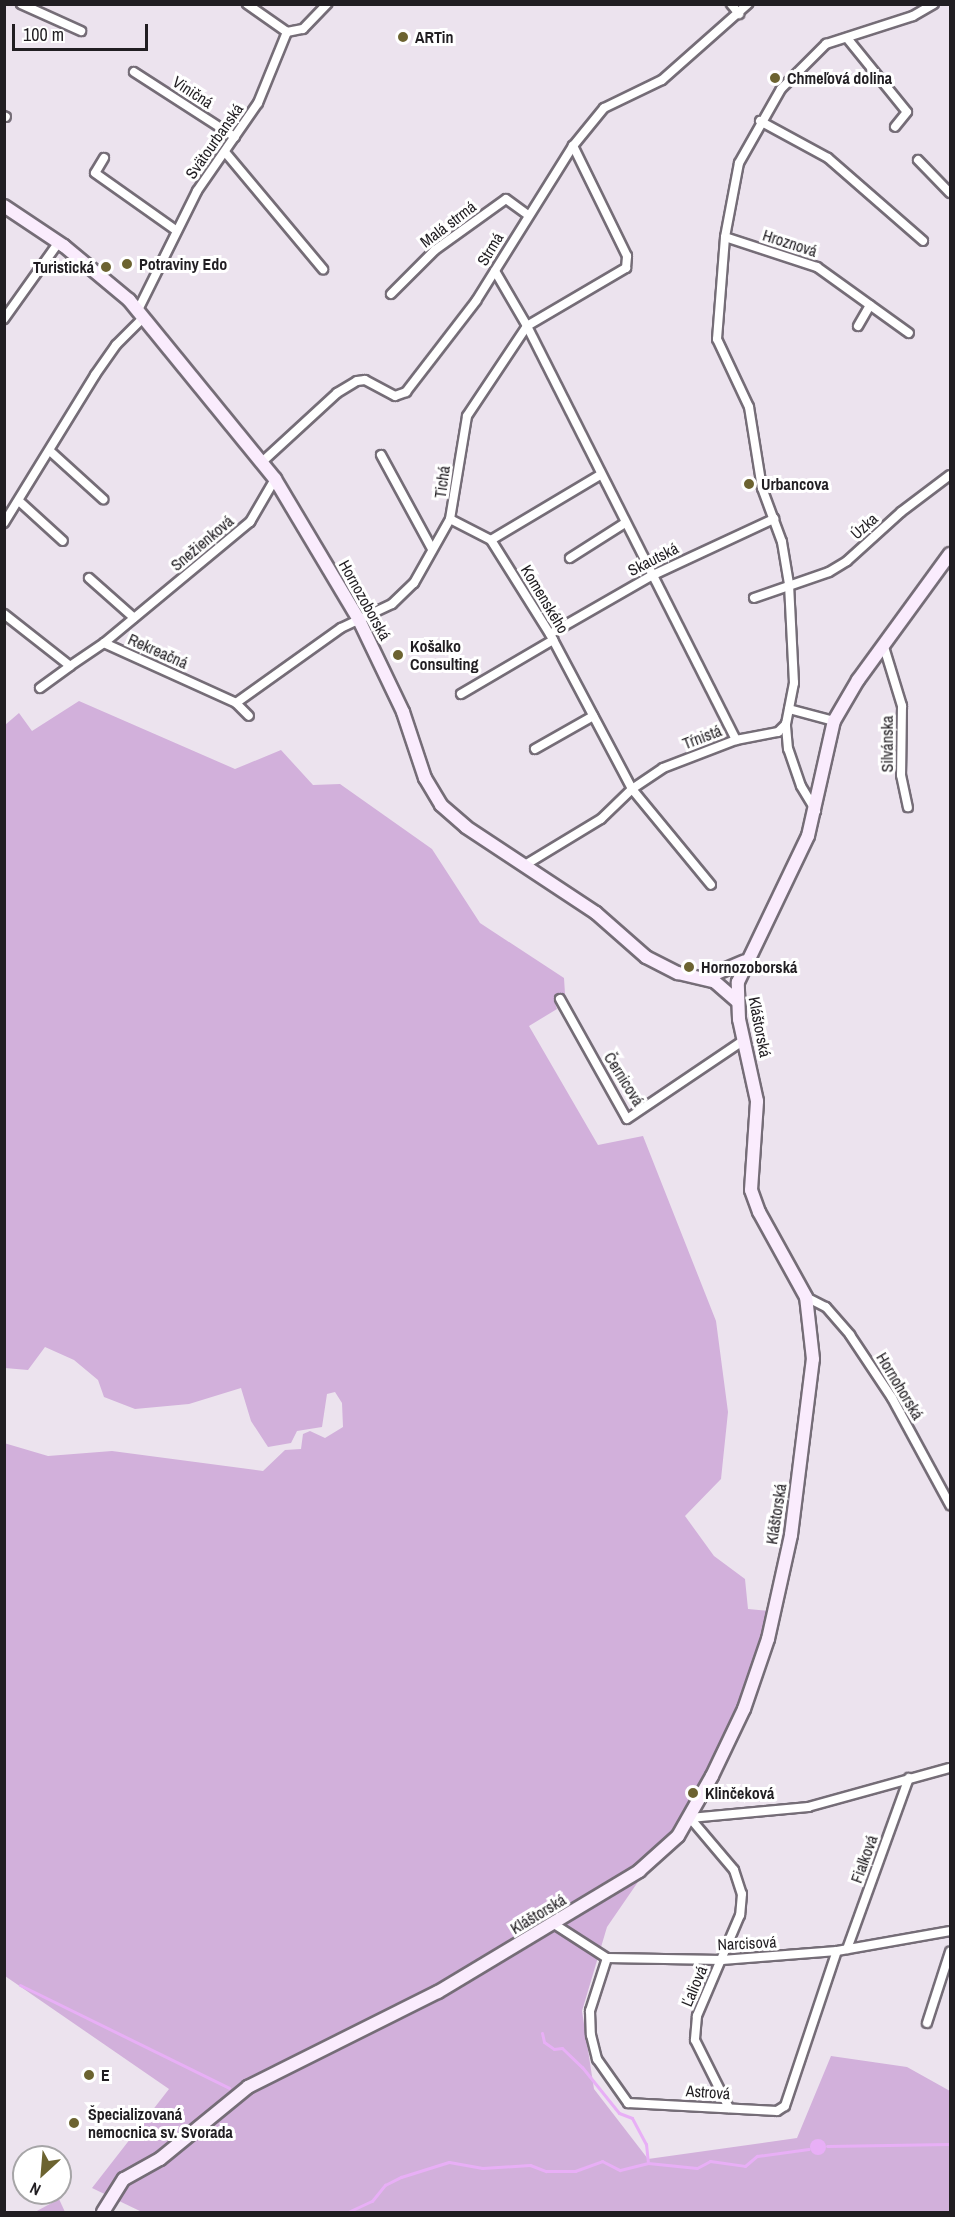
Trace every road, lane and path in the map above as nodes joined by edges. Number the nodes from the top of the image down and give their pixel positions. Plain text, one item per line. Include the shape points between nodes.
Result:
1 (21, 4) edge
2 (247, 4) edge
3 (327, 4) edge
4 (730, 4) edge
5 (748, 4) edge
6 (934, 4) edge
7 (739, 14) junction
8 (81, 31) dead end
9 (287, 32) junction
10 (847, 38) junction
11 (134, 72) dead end
12 (760, 121) junction
13 (895, 127) dead end
14 (235, 137) junction
15 (573, 146) junction
16 (225, 152) junction
17 (104, 158) dead end
18 (918, 160) dead end
19 (951, 193) edge
20 (4, 206) edge
21 (528, 215) junction
22 (177, 231) junction
23 (725, 237) junction
24 (923, 241) dead end
25 (59, 242) junction
26 (323, 269) dead end
27 (495, 271) junction
28 (390, 294) dead end
29 (870, 305) junction
30 (141, 313) junction
31 (4, 319) edge
32 (527, 326) junction
33 (858, 326) dead end
34 (909, 333) dead end
35 (50, 451) junction
36 (381, 454) dead end
37 (262, 462) junction
38 (600, 475) junction
39 (951, 475) edge
40 (275, 479) junction
41 (103, 499) dead end
42 (19, 501) junction
43 (450, 519) junction
44 (774, 519) junction
45 (625, 523) junction
46 (4, 524) edge
47 (491, 540) junction
48 (63, 541) dead end
49 (432, 549) junction
50 (951, 554) edge
51 (570, 558) dead end
52 (651, 576) junction
53 (89, 578) dead end
54 (789, 584) junction
55 (754, 598) dead end
56 (4, 614) edge
57 (134, 618) junction
58 (359, 620) junction
59 (551, 637) junction
60 (104, 643) junction
61 (884, 646) junction
62 (70, 666) junction
63 (40, 688) dead end
64 (461, 694) dead end
65 (236, 703) junction
66 (789, 709) junction
67 (249, 716) dead end
68 (593, 716) junction
69 (834, 721) junction
70 (786, 724) junction
71 (736, 740) junction
72 (535, 749) dead end
73 (632, 789) junction
74 (908, 807) dead end
75 (816, 811) junction
76 (525, 865) junction
77 (711, 885) dead end
78 (745, 960) junction
79 (705, 978) junction
80 (560, 999) dead end
81 (737, 1001) junction
82 (744, 1040) junction
83 (806, 1297) junction
84 (951, 1505) edge
85 (951, 1768) edge
86 (909, 1778) junction
87 (690, 1818) junction
88 (554, 1924) junction
89 (951, 1930) edge
90 (848, 1949) junction
91 (837, 1951) junction
92 (951, 1952) edge
93 (607, 1958) junction
94 (722, 1960) junction
95 (927, 2023) dead end
96 (729, 2108) junction
97 (103, 2212) edge

1 - 8 street
2 - 9 street
3 - 9 street via 303,29
4 - 7 street
5 - 7 street, Strmá
6 - 10 street via 913,16
7 - 15 street, Strmá via 662,80 604,108
9 - 14 street, Svätourbanská via 258,103
10 - 12 street via 826,44 796,72
10 - 13 street via 907,112
11 - 14 street, Viničná
12 - 23 street via 739,163
12 - 24 street via 828,158
14 - 16 street, Svätourbanská
15 - 21 street, Strmá
15 - 32 street via 627,256 626,268
16 - 22 street, Svätourbanská via 197,191
16 - 26 street
17 - 22 street via 95,173
18 - 19 street
20 - 25 street, Hornozoborská
21 - 27 street, Strmá
21 - 28 street, Malá strmá via 506,199 435,250
22 - 30 street, Svätourbanská
23 - 29 street, Hroznová via 818,267
23 - 44 street via 717,339 749,407 762,488
25 - 30 street, Hornozoborská
25 - 31 street
27 - 32 street
27 - 37 street, Strmá via 406,392 395,396 365,380 357,381 337,393
29 - 33 street
29 - 34 street, Hroznová
30 - 35 street via 116,345
30 - 37 street, Hornozoborská
32 - 38 street
32 - 43 street, Tichá via 467,416
35 - 41 street
35 - 42 street
36 - 49 street
37 - 40 street, Hornozoborská
38 - 45 street
38 - 47 street
39 - 54 street, Úzka via 901,512 847,561 830,572
40 - 57 street, Snežienková via 250,522
40 - 58 street, Hornozoborská
42 - 46 street
42 - 48 street
43 - 47 street
43 - 49 street, Tichá
44 - 52 street, Skautská
44 - 54 street
45 - 51 street
45 - 52 street
47 - 59 street, Komenského
49 - 58 street, Tichá via 414,583 392,604
50 - 61 street, Kláštorská
52 - 59 street, Skautská
52 - 71 street
53 - 57 street
54 - 55 street
54 - 66 street via 794,683
56 - 62 street
57 - 60 street, Snežienková
58 - 65 street via 341,628
58 - 76 street, Hornozoborská via 403,712 424,778 441,805 466,827
59 - 64 street, Skautská
59 - 68 street, Komenského
60 - 62 street, Rekreačná
60 - 65 street, Rekreačná
61 - 69 street, Kláštorská
61 - 74 street, Silvánska via 902,706 901,775
62 - 63 street, Rekreačná
65 - 67 street, Rekreačná
66 - 69 street
66 - 70 street
68 - 72 street
68 - 73 street, Komenského
69 - 75 street, Kláštorská
70 - 71 street, Tŕnistá via 777,732
70 - 75 street via 788,749 801,786
71 - 73 street, Tŕnistá via 663,768
73 - 76 street, Tŕnistá via 601,819
73 - 77 street
75 - 78 street, Kláštorská via 802,848
76 - 79 street, Hornozoborská via 596,913 646,957 678,974
78 - 79 street
78 - 81 street, Kláštorská
79 - 81 street, Hornozoborská via 723,987
80 - 82 street, Černicová via 627,1119
81 - 82 street, Kláštorská
82 - 83 street, Kláštorská via 757,1101 751,1190
83 - 84 street, Hornohorská via 825,1308 850,1335 892,1398
83 - 87 street, Kláštorská via 813,1331 812,1374 791,1535 768,1639 744,1708
85 - 86 street
86 - 87 street via 808,1807
86 - 90 street, Fialková
87 - 88 street, Kláštorská via 660,1856
87 - 94 street, Ľaliová via 734,1870 742,1894 740,1915
88 - 93 street
88 - 97 street, Kláštorská via 438,1992 248,2087 160,2159 124,2179
89 - 90 street, Narcisová
90 - 91 street, Narcisová
91 - 94 street, Narcisová
91 - 96 street, Astrová via 785,2106 777,2111
92 - 95 street
93 - 94 street, Narcisová
93 - 96 street, Astrová via 590,2011 591,2036 597,2059 628,2103
94 - 96 street, Ľaliová via 697,2016 695,2040

